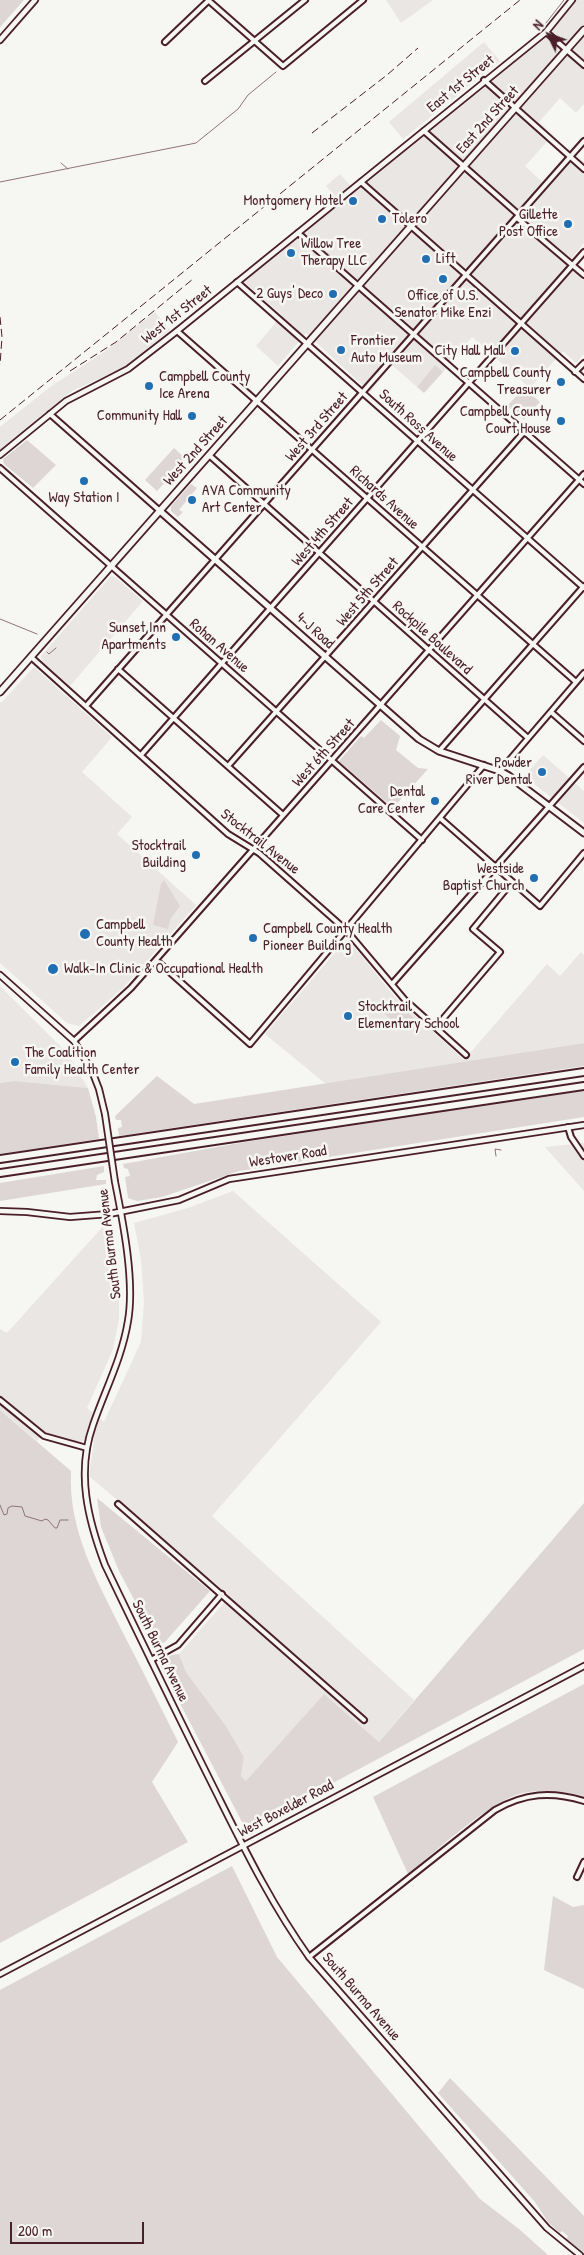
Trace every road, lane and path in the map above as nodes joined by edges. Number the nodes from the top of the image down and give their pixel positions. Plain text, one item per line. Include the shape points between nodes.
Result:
1 (35, 0) edge
2 (208, 0) edge
3 (305, 0) edge
4 (362, 0) edge
5 (572, 0) edge
6 (584, 30) edge
7 (546, 32) junction
8 (0, 40) edge
9 (254, 41) junction
10 (166, 42) dead end
11 (567, 50) junction
12 (584, 65) edge
13 (484, 80) junction
14 (205, 81) dead end
15 (515, 108) junction
16 (424, 131) junction
17 (584, 141) edge
18 (570, 157) junction
19 (464, 166) junction
20 (584, 170) edge
21 (360, 182) junction
22 (518, 216) junction
23 (411, 226) junction
24 (298, 233) junction
25 (584, 252) edge
26 (572, 265) junction
27 (466, 275) junction
28 (584, 275) edge
29 (237, 282) junction
30 (359, 286) junction
31 (521, 324) junction
32 (177, 331) junction
33 (412, 334) junction
34 (307, 344) junction
35 (584, 362) edge
36 (576, 372) junction
37 (584, 379) edge
38 (469, 383) junction
39 (362, 391) junction
40 (258, 401) junction
41 (50, 414) junction
42 (524, 432) junction
43 (418, 441) junction
44 (313, 449) junction
45 (0, 455) edge
46 (209, 455) junction
47 (0, 468) edge
48 (584, 474) edge
49 (579, 480) junction
50 (584, 484) edge
51 (473, 490) junction
52 (368, 498) junction
53 (264, 504) junction
54 (160, 511) junction
55 (527, 538) junction
56 (422, 547) junction
57 (319, 553) junction
58 (215, 559) junction
59 (111, 566) junction
60 (584, 587) edge
61 (477, 595) junction
62 (374, 601) junction
63 (270, 608) junction
64 (166, 614) junction
65 (533, 644) junction
66 (429, 650) junction
67 (31, 656) junction
68 (325, 657) junction
69 (222, 663) junction
70 (118, 669) junction
71 (584, 674) edge
72 (576, 682) junction
73 (0, 692) edge
74 (484, 699) junction
75 (86, 706) junction
76 (380, 706) junction
77 (277, 712) junction
78 (551, 712) junction
79 (173, 718) junction
80 (528, 738) junction
81 (584, 741) edge
82 (439, 751) junction
83 (141, 755) junction
84 (332, 760) junction
85 (228, 766) junction
86 (484, 766) junction
87 (584, 767) edge
88 (500, 771) junction
89 (549, 806) junction
90 (283, 815) junction
91 (441, 819) junction
92 (584, 833) edge
93 (422, 840) junction
94 (253, 849) junction
95 (584, 853) edge
96 (495, 867) junction
97 (512, 882) junction
98 (346, 930) junction
99 (156, 960) junction
100 (0, 975) edge
101 (392, 984) junction
102 (436, 1027) junction
103 (74, 1041) junction
104 (466, 1055) dead end
105 (584, 1072) edge
106 (584, 1086) edge
107 (584, 1125) edge
108 (568, 1127) junction
109 (584, 1156) edge
110 (0, 1159) edge
111 (0, 1173) edge
112 (0, 1211) edge
113 (120, 1212) junction
114 (0, 1400) edge
115 (86, 1448) junction
116 (118, 1504) dead end
117 (222, 1594) junction
118 (151, 1660) junction
119 (584, 1666) edge
120 (364, 1720) dead end
121 (584, 1801) edge
122 (243, 1847) junction
123 (584, 1862) edge
124 (578, 1878) dead end
125 (309, 1957) junction
126 (0, 1974) edge
127 (580, 2255) edge

1 - 8 street
2 - 9 street
2 - 10 street
3 - 9 street
4 - 9 street via 283,66
5 - 7 street, East 1st Street
6 - 11 main road, East 2nd Street
7 - 11 street
7 - 13 street, East 1st Street
9 - 14 street
11 - 12 street
11 - 15 main road, East 2nd Street
13 - 15 street
13 - 16 street, East 1st Street
15 - 18 street
15 - 19 main road, East 2nd Street
16 - 19 street
16 - 21 street, East 1st Street
17 - 18 street, West 3rd Street
18 - 20 street
18 - 22 street, West 3rd Street
19 - 22 street
19 - 23 main road, East 2nd Street
21 - 23 street
21 - 24 street, West 1st Street
22 - 26 street
22 - 27 street, West 3rd Street
23 - 27 street
23 - 30 main road, West 2nd Street
24 - 29 street, West 1st Street
24 - 30 street
25 - 26 street, West 4th Street
26 - 28 street
26 - 31 street, West 4th Street
27 - 31 street
27 - 33 street, West 3rd Street
29 - 32 street, West 1st Street
29 - 34 street, South Ross Avenue
30 - 33 street
30 - 34 main road, West 2nd Street
31 - 36 street
31 - 38 street, West 4th Street
32 - 40 street, Richards Avenue
32 - 41 street, West 1st Street via 128,369 74,396
33 - 38 street
33 - 39 street, West 3rd Street
34 - 39 street, South Ross Avenue
34 - 40 main road, West 2nd Street
35 - 36 street
36 - 37 street
38 - 42 street
38 - 43 street, West 4th Street
39 - 43 street, South Ross Avenue
39 - 44 street, West 3rd Street
40 - 44 street, Richards Avenue
40 - 46 main road, West 2nd Street
41 - 45 street, West 1st Street
41 - 54 street, 4-J Road
42 - 49 street
42 - 51 street, West 5th Street
43 - 51 street, South Ross Avenue
43 - 52 street, West 4th Street
44 - 52 street, Richards Avenue
44 - 53 street, West 3rd Street
46 - 53 street, Rockpile Boulevard
46 - 54 main road, West 2nd Street
47 - 59 street, Rohan Avenue
48 - 49 street, West 6th Street
49 - 50 street
49 - 55 street, West 6th Street
51 - 55 street, South Ross Avenue
51 - 56 street, West 5th Street
52 - 56 street, Richards Avenue
52 - 57 street, West 4th Street
53 - 57 street, Rockpile Boulevard
53 - 58 street, West 3rd Street
54 - 58 main road, 4-J Road
54 - 59 main road, West 2nd Street
55 - 60 street, South Ross Avenue
55 - 61 street, West 6th Street
56 - 61 street, Richards Avenue
56 - 62 street, West 5th Street
57 - 62 street, Rockpile Boulevard
57 - 63 street, West 4th Street
58 - 63 main road, 4-J Road
58 - 64 street, West 3rd Street
59 - 64 street, Rohan Avenue
59 - 67 main road, West 2nd Street
60 - 65 street
61 - 65 street, Richards Avenue
61 - 66 street, West 6th Street
62 - 66 street, Rockpile Boulevard
62 - 68 street, West 5th Street
63 - 68 main road, 4-J Road
63 - 69 street, West 4th Street
64 - 69 street, Rohan Avenue
64 - 70 street, West 3rd Street
65 - 72 street, Richards Avenue
65 - 74 street
66 - 74 street, Rockpile Boulevard
66 - 76 street, West 6th Street
67 - 73 main road, West 2nd Street
67 - 75 street, Stocktrail Avenue
68 - 76 main road, 4-J Road
68 - 77 street, West 5th Street
69 - 77 street, Rohan Avenue
69 - 79 street, West 4th Street
70 - 75 street, West 3rd Street
70 - 79 street
71 - 72 street
72 - 78 street
74 - 80 street, Rockpile Boulevard
74 - 82 street
75 - 83 street, Stocktrail Avenue
76 - 82 main road, 4-J Road via 419,739
76 - 84 street, West 6th Street
77 - 84 street, Rohan Avenue
77 - 85 street, West 5th Street
78 - 80 street
78 - 81 street
79 - 83 street, West 4th Street
79 - 85 street
80 - 88 street
82 - 86 main road, 4-J Road
83 - 94 street, Stocktrail Avenue via 228,834
84 - 90 street, West 6th Street
84 - 93 street, Rohan Avenue
85 - 90 street
86 - 88 main road, 4-J Road
86 - 91 street
87 - 89 street
88 - 89 main road, 4-J Road
89 - 92 main road, 4-J Road
89 - 96 street
90 - 94 street, West 6th Street
91 - 93 street
91 - 96 street
93 - 98 street
94 - 98 street, Stocktrail Avenue
94 - 99 street, West 6th Street
95 - 97 street via 540,906
96 - 97 street
96 - 101 street
97 - 102 street via 473,929 500,952
98 - 99 street via 250,1044
98 - 101 street, Stocktrail Avenue
99 - 103 street, West 6th Street
100 - 103 street, South Burma Avenue
101 - 102 street, Stocktrail Avenue
102 - 104 street, Stocktrail Avenue
103 - 113 street, South Burma Avenue, bridge via 99,1089
105 - 110 highway
106 - 111 highway
107 - 108 street, Westover Road
108 - 109 street
108 - 113 street, Westover Road via 229,1179 179,1200
112 - 113 street, Westover Road via 70,1217
113 - 115 street, South Burma Avenue via 129,1276 128,1321 115,1370
114 - 115 street via 44,1436
115 - 118 street, South Burma Avenue via 84,1491 94,1538
116 - 117 street
117 - 118 street via 178,1645
117 - 120 street
118 - 122 street, South Burma Avenue
119 - 122 street, West Boxelder Road
121 - 125 street via 556,1794 540,1794 511,1801 487,1816
122 - 125 street, South Burma Avenue via 268,1896
122 - 126 street, West Boxelder Road
123 - 124 street
125 - 127 street, South Burma Avenue via 547,2228

